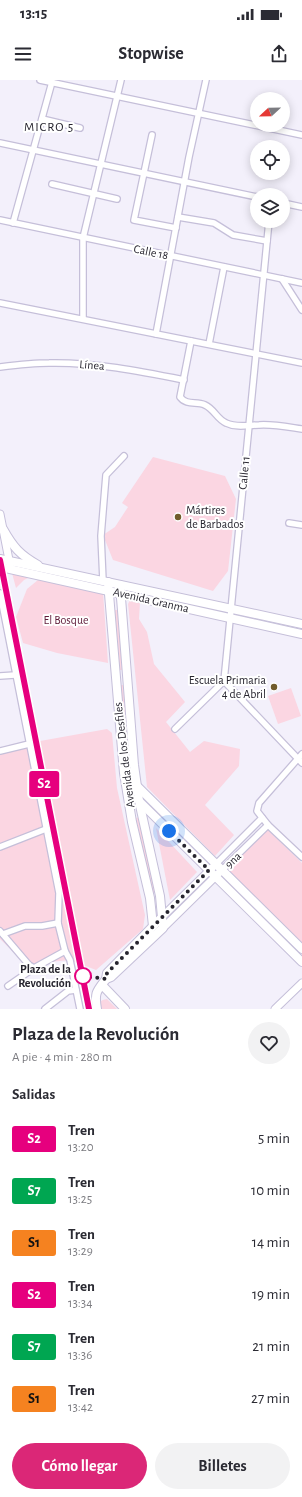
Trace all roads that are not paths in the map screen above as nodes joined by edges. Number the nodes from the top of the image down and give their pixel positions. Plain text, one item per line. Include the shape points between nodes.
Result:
1 (40, 80) edge
2 (121, 80) edge
3 (206, 80) edge
4 (52, 82) junction
5 (117, 96) junction
6 (198, 113) junction
7 (42, 119) junction
8 (80, 128) dead end
9 (152, 135) dead end
10 (302, 135) edge
11 (0, 143) edge
12 (33, 150) junction
13 (100, 164) junction
14 (144, 174) junction
15 (184, 182) junction
16 (52, 184) dead end
17 (94, 192) junction
18 (250, 196) edge
19 (117, 199) dead end
20 (290, 204) edge
21 (302, 207) edge
22 (178, 217) junction
23 (0, 220) edge
24 (14, 223) junction
25 (176, 228) junction
26 (269, 228) edge
27 (83, 238) junction
28 (267, 241) junction
29 (170, 256) junction
30 (224, 267) junction
31 (264, 275) junction
32 (282, 279) junction
33 (302, 283) edge
34 (0, 303) edge
35 (302, 310) edge
36 (83, 319) junction
37 (156, 334) junction
38 (191, 341) junction
39 (209, 344) junction
40 (257, 354) junction
41 (302, 363) edge
42 (0, 367) edge
43 (184, 380) junction
44 (248, 427) junction
45 (302, 429) edge
46 (124, 456) dead end
47 (0, 514) edge
48 (290, 523) dead end
49 (302, 525) edge
50 (3, 529) junction
51 (0, 559) edge
52 (10, 565) junction
53 (0, 567) edge
54 (46, 569) junction
55 (106, 585) junction
56 (120, 589) junction
57 (0, 593) edge
58 (1, 601) edge
59 (231, 609) junction
60 (230, 618) junction
61 (302, 624) edge
62 (7, 634) junction
63 (302, 634) edge
64 (0, 635) edge
65 (15, 675) junction
66 (0, 676) edge
67 (127, 676) junction
68 (115, 677) junction
69 (224, 682) junction
70 (175, 729) dead end
71 (29, 744) junction
72 (0, 751) edge
73 (301, 759) edge
74 (136, 785) junction
75 (126, 786) junction
76 (139, 801) junction
77 (262, 818) junction
78 (268, 825) junction
79 (46, 829) junction
80 (0, 847) edge
81 (302, 858) edge
82 (216, 864) junction
83 (209, 870) junction
84 (222, 870) junction
85 (216, 877) junction
86 (162, 917) junction
87 (58, 923) junction
88 (153, 926) junction
89 (163, 928) junction
90 (2, 932) edge
91 (302, 949) edge
92 (64, 952) junction
93 (302, 962) edge
94 (34, 968) junction
95 (104, 982) junction
96 (302, 983) edge
97 (8, 986) dead end
98 (76, 990) junction
99 (44, 1009) edge
100 (80, 1009) edge
101 (97, 1009) edge
102 (126, 1009) edge
103 (275, 1009) edge

1 - 4 street
2 - 5 street
3 - 6 street
4 - 5 street
4 - 7 street
5 - 6 street
5 - 13 street
6 - 10 street
6 - 15 street
7 - 8 street
7 - 12 street
9 - 14 street
11 - 12 street
12 - 13 street
12 - 24 street
13 - 14 street
13 - 17 street
14 - 15 street
14 - 25 street via 134,220
15 - 18 street
15 - 22 street
16 - 17 street
17 - 19 street
17 - 27 street
20 - 21 street
22 - 25 street
22 - 28 street via 214,223 233,235
23 - 24 street, Calle 18
24 - 27 street, Calle 18
25 - 29 street
26 - 28 street, Calle 11
27 - 29 street, Calle 18
27 - 36 street
28 - 31 street, Calle 11
29 - 30 street, Calle 18
29 - 37 street
30 - 31 street, Calle 18
30 - 39 street
31 - 32 street, Calle 18
31 - 40 street, Calle 11
32 - 33 street, Calle 18
32 - 35 street
34 - 36 street
36 - 37 street
37 - 38 street
38 - 39 street
38 - 43 street
39 - 40 street
40 - 41 street
40 - 44 street, Calle 11
42 - 43 street, Línea via 50,363 81,364
43 - 44 street via 180,397 187,403 203,404 211,408 226,424
44 - 45 street via 259,425
44 - 59 street, Calle 11
46 - 55 street via 106,475 101,536
47 - 50 street
48 - 49 street
50 - 52 street
50 - 54 main road via 13,546 23,556
51 - 52 main road, Avenida Granma
52 - 53 main road, Avenida Granma
52 - 54 main road, Avenida Granma
52 - 55 main road, Avenida Granma
54 - 55 main road, Avenida Granma
55 - 56 main road, Avenida Granma
55 - 68 main road, Avenida de los Desfiles
56 - 59 main road, Avenida Granma
56 - 60 main road, Avenida Granma
56 - 67 main road, Avenida de los Desfiles
57 - 58 street
58 - 62 street
59 - 60 street, Calle 11
59 - 61 main road, Avenida Granma
60 - 63 main road, Avenida Granma
60 - 69 street, Calle 11
62 - 64 street
62 - 65 street
65 - 66 street
65 - 71 street
67 - 68 main road
67 - 74 main road, Avenida de los Desfiles
68 - 75 main road, Avenida de los Desfiles
69 - 70 street
69 - 73 street
71 - 72 street
71 - 79 street
73 - 77 street via 260,803 257,811
74 - 76 main road, Avenida de los Desfiles
74 - 82 main road
75 - 76 main road
75 - 88 main road, Avenida de los Desfiles via 150,898
76 - 83 main road
76 - 86 main road, Avenida de los Desfiles via 160,896
77 - 78 street
77 - 82 street, 9na
78 - 81 street
78 - 84 street, 9na
79 - 80 street
79 - 87 street via 59,893
82 - 83 street, 9na
82 - 84 main road
83 - 85 main road
83 - 86 street, 9na
84 - 85 street, 9na
84 - 91 main road
85 - 89 street, 9na
85 - 93 main road
86 - 88 main road
86 - 89 main road, Avenida de los Desfiles
87 - 90 street via 25,926
87 - 92 street
88 - 95 main road via 107,973
89 - 95 main road
90 - 94 street
92 - 94 street
92 - 98 street via 70,960
94 - 97 street
95 - 101 main road via 96,992
95 - 102 main road
96 - 103 street
98 - 99 street via 68,991
98 - 100 street

